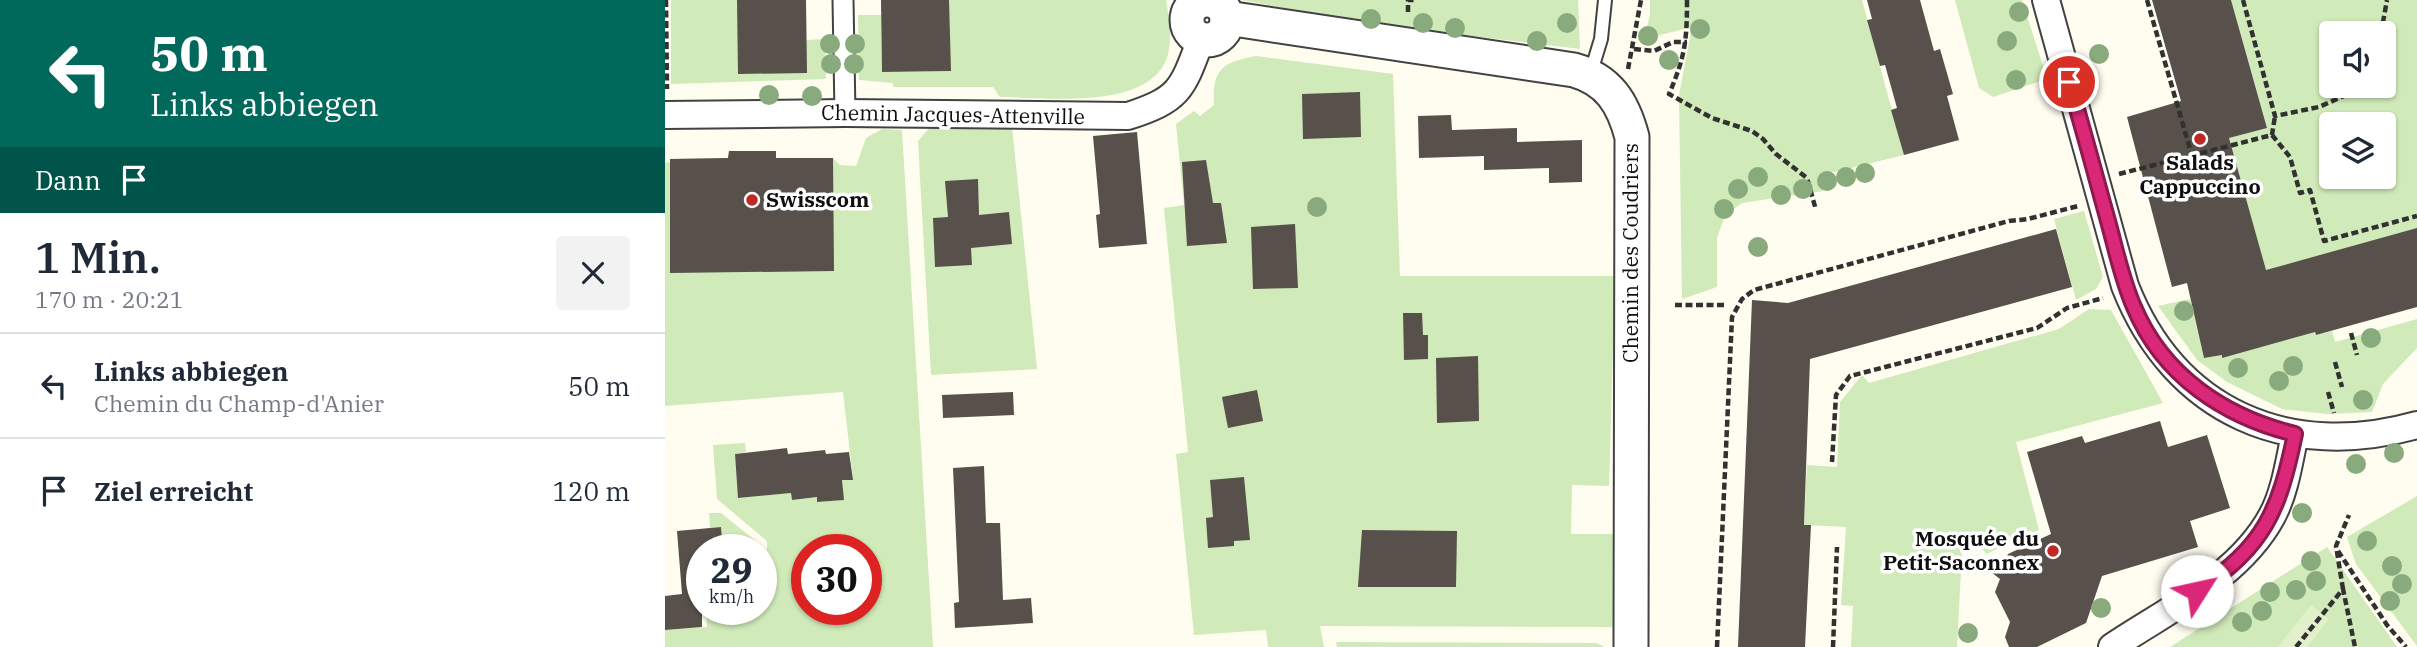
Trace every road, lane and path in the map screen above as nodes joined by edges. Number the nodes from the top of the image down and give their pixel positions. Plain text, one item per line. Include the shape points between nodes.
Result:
1 (666, 0) edge
2 (843, 0) edge
3 (1415, 0) edge
4 (1605, 0) edge
5 (1641, 0) edge
6 (1687, 0) edge
7 (2046, 0) edge
8 (2147, 0) edge
9 (2243, 0) edge
10 (2387, 0) edge
11 (1193, 3) edge
12 (1408, 12) dead end
13 (1227, 18) junction
14 (2383, 21) edge
15 (1201, 39) junction
16 (1687, 42) junction
17 (1590, 75) junction
18 (667, 89) dead end
19 (2338, 98) edge
20 (845, 113) junction
21 (665, 115) edge
22 (2275, 116) junction
23 (2272, 135) junction
24 (2192, 156) junction
25 (2114, 176) dead end
26 (2086, 204) dead end
27 (1816, 210) dead end
28 (2417, 216) edge
29 (2111, 296) dead end
30 (1675, 305) dead end
31 (1724, 305) dead end
32 (2351, 333) dead end
33 (2357, 355) dead end
34 (2335, 362) dead end
35 (2342, 387) dead end
36 (2328, 392) dead end
37 (2335, 414) dead end
38 (2409, 428) edge
39 (2295, 434) junction
40 (1832, 462) dead end
41 (2349, 515) dead end
42 (1837, 547) dead end
43 (2338, 551) junction
44 (2343, 589) junction
45 (1631, 647) edge
46 (1717, 647) edge
47 (1833, 647) edge
48 (2112, 647) edge
49 (2296, 647) edge
50 (2355, 647) edge
51 (2406, 647) edge

1 - 18 path
2 - 20 street
3 - 12 path via 1408,0
4 - 17 lane via 1601,39
5 - 16 path via 1634,49 1654,51 1673,41
6 - 16 path
7 - 39 street via 2126,286 2141,324 2174,369 2203,394 2260,426
8 - 24 path
9 - 22 path
10 - 14 path
11 - 13 street via 1214,2
11 - 15 street via 1187,24
13 - 15 street via 1216,38
13 - 17 street
15 - 20 street, Chemin Jacques-Attenville via 1173,97 1128,116
16 - 27 path via 1669,94 1763,139 1807,178
17 - 45 street, Chemin des Coudriers via 1618,100 1632,137
19 - 22 path via 2319,107
20 - 21 street, Chemin Jacques-Attenville
22 - 23 path
23 - 24 path
23 - 28 path via 2290,157 2300,193 2310,190 2324,241
24 - 25 path
26 - 46 path via 1754,290 1742,299 1732,317
29 - 40 path via 2067,308 2038,328 1850,376 1836,395
30 - 31 path
32 - 33 path
34 - 35 path
36 - 37 path
38 - 39 street via 2335,438
39 - 48 street via 2282,492 2255,541 2218,577
41 - 43 path
42 - 47 path
43 - 44 path
43 - 51 path
44 - 49 path
44 - 50 path

